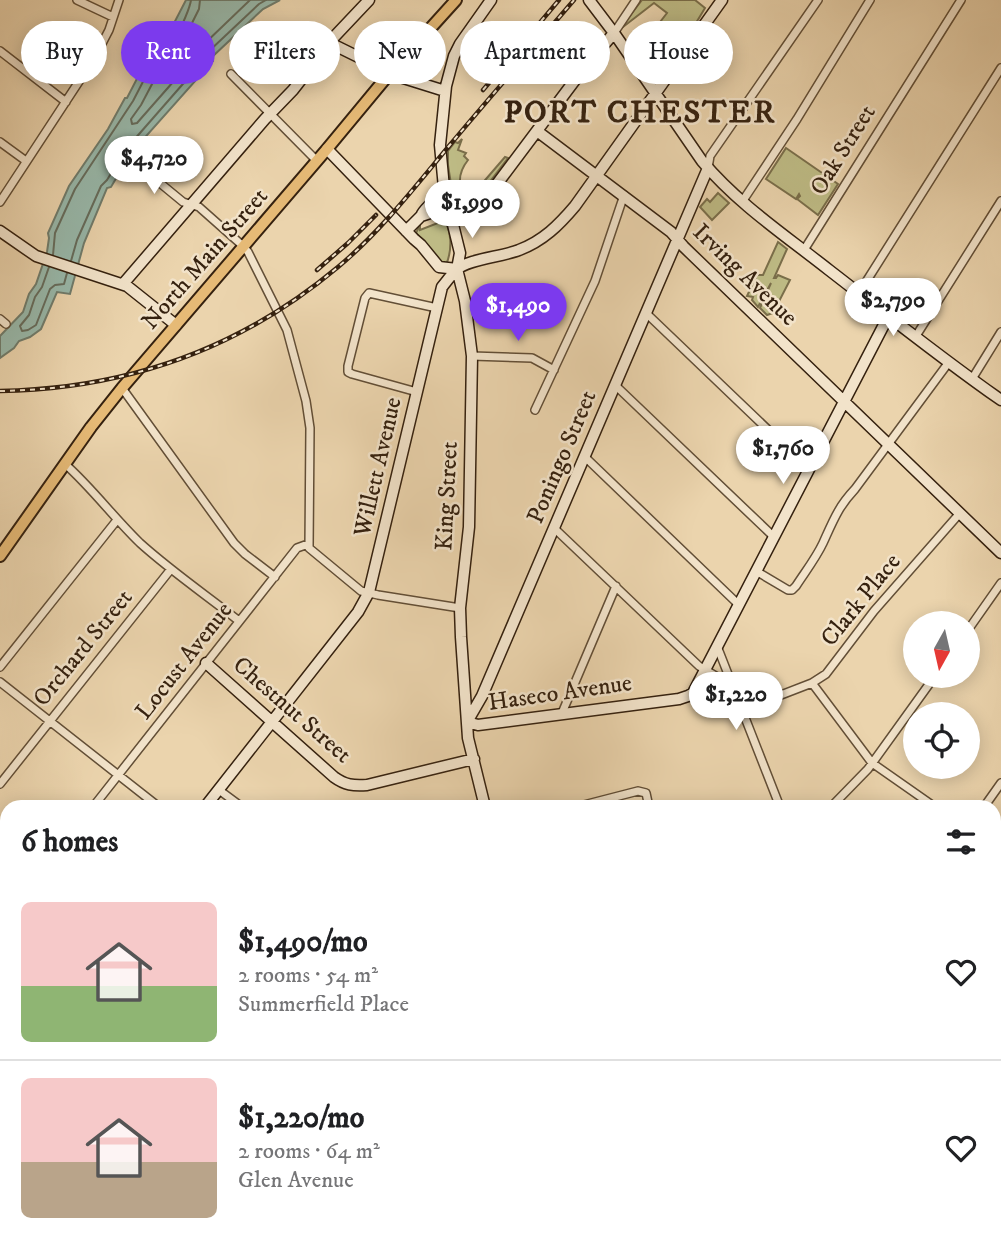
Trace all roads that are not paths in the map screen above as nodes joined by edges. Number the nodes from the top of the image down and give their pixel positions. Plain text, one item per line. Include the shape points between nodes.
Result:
1 (77, 0) edge
2 (118, 0) edge
3 (369, 0) edge
4 (456, 0) edge
5 (491, 0) edge
6 (589, 0) edge
7 (636, 0) edge
8 (722, 0) edge
9 (818, 0) edge
10 (870, 0) edge
11 (961, 0) edge
12 (113, 17) junction
13 (437, 21) edge
14 (340, 32) edge
15 (614, 33) junction
16 (0, 51) edge
17 (1001, 68) edge
18 (241, 84) edge
19 (298, 84) edge
20 (381, 84) edge
21 (424, 84) edge
22 (446, 91) junction
23 (655, 93) junction
24 (66, 102) junction
25 (270, 113) junction
26 (537, 131) junction
27 (0, 142) edge
28 (327, 149) junction
29 (132, 160) dead end
30 (26, 161) junction
31 (317, 161) junction
32 (708, 168) junction
33 (597, 175) junction
34 (444, 188) junction
35 (624, 195) junction
36 (1001, 201) edge
37 (0, 202) edge
38 (742, 202) junction
39 (191, 205) junction
40 (451, 214) junction
41 (421, 216) junction
42 (0, 231) edge
43 (406, 231) junction
44 (678, 239) junction
45 (243, 246) junction
46 (804, 250) junction
47 (457, 269) junction
48 (123, 284) junction
49 (859, 293) junction
50 (465, 301) junction
51 (438, 305) junction
52 (646, 313) junction
53 (889, 315) junction
54 (176, 325) junction
55 (1001, 332) edge
56 (916, 337) junction
57 (472, 356) junction
58 (949, 362) junction
59 (554, 370) junction
60 (972, 379) junction
61 (615, 385) junction
62 (122, 388) junction
63 (417, 392) junction
64 (1001, 400) edge
65 (845, 401) junction
66 (535, 410) dead end
67 (888, 443) junction
68 (584, 457) junction
69 (65, 464) junction
70 (809, 469) junction
71 (960, 513) junction
72 (117, 520) junction
73 (554, 528) junction
74 (774, 537) junction
75 (308, 544) junction
76 (1001, 553) edge
77 (0, 556) edge
78 (171, 569) junction
79 (756, 571) junction
80 (275, 577) junction
81 (1001, 583) edge
82 (615, 586) junction
83 (369, 593) junction
84 (738, 604) junction
85 (460, 608) junction
86 (980, 613) edge
87 (239, 621) junction
88 (717, 646) junction
89 (206, 663) junction
90 (0, 667) edge
91 (705, 670) junction
92 (0, 682) edge
93 (812, 683) junction
94 (734, 687) junction
95 (926, 688) edge
96 (742, 710) junction
97 (562, 713) junction
98 (50, 721) junction
99 (272, 722) junction
100 (467, 722) junction
101 (474, 759) junction
102 (872, 763) junction
103 (3, 773) edge
104 (118, 775) junction
105 (1001, 783) edge
106 (0, 784) edge
107 (219, 790) junction
108 (98, 800) edge
109 (150, 800) edge
110 (211, 800) edge
111 (233, 800) edge
112 (483, 800) edge
113 (605, 800) edge
114 (648, 800) edge
115 (777, 800) edge
116 (838, 800) edge
117 (924, 800) edge
118 (989, 800) edge

1 - 12 street
2 - 12 street
3 - 14 street
4 - 13 main road, North Main Street
5 - 22 street, King Street via 457,50
6 - 15 street
7 - 15 street
8 - 23 street
9 - 32 street via 710,156
10 - 38 street
11 - 46 street, Oak Street
12 - 24 street via 104,41
15 - 23 street
15 - 26 street
16 - 24 street
17 - 49 street
18 - 25 street
19 - 25 street
20 - 28 main road, North Main Street
21 - 22 street
22 - 34 street, King Street via 440,145
23 - 32 street
23 - 33 street
24 - 30 street
25 - 31 street
25 - 39 street
26 - 33 street, Irving Avenue
26 - 40 street via 485,200
27 - 30 street
28 - 31 main road, North Main Street
28 - 43 street
29 - 39 street
30 - 37 street
31 - 45 main road, North Main Street
32 - 38 street
32 - 44 street, Poningo Street
33 - 35 street, Irving Avenue
33 - 47 street via 546,236 521,250 468,262
34 - 40 street, King Street
34 - 41 street
35 - 44 street, Irving Avenue
35 - 59 street via 595,281
36 - 56 street
38 - 46 street
39 - 45 street
39 - 48 street
40 - 41 street
40 - 47 street, King Street via 460,253
41 - 43 street
42 - 48 street via 36,256
43 - 47 street via 439,267
44 - 52 street, Poningo Street
44 - 65 street, Irving Avenue
45 - 54 main road, North Main Street
45 - 75 street via 287,330 303,387 310,428
46 - 49 street
47 - 50 street, King Street
47 - 51 street, Willett Avenue via 442,287
48 - 54 street
49 - 53 street
50 - 51 street via 450,293
50 - 57 street, King Street
51 - 63 street, Willett Avenue
51 - 63 street via 369,293 348,366 352,374
52 - 61 street, Poningo Street
52 - 70 street
53 - 56 street
53 - 65 street, Haseco Avenue
54 - 62 main road, North Main Street
55 - 60 street
56 - 58 street
57 - 59 street via 532,359
57 - 85 street, King Street via 469,527
58 - 60 street
58 - 67 street
59 - 66 street
60 - 64 street
61 - 68 street, Poningo Street
61 - 74 street
62 - 69 main road, North Main Street
62 - 80 street via 234,542
63 - 83 street, Willett Avenue
65 - 67 street, Irving Avenue
65 - 70 street, Haseco Avenue
67 - 71 street, Irving Avenue
67 - 79 street via 832,519 793,590
68 - 73 street, Poningo Street
68 - 84 street
69 - 72 street
69 - 77 main road, North Main Street
70 - 74 street, Haseco Avenue
71 - 76 street, Irving Avenue
71 - 93 street, Clark Place via 826,674
72 - 78 street
72 - 90 street
73 - 82 street
73 - 100 street, Poningo Street
74 - 79 street, Haseco Avenue
75 - 80 street, Locust Avenue via 297,548
75 - 83 street
78 - 87 street
78 - 98 street, Orchard Street
79 - 84 street, Haseco Avenue
80 - 87 street, Locust Avenue
81 - 86 street
82 - 91 street
82 - 97 street
83 - 85 street
83 - 99 street, Willett Avenue
84 - 88 street, Haseco Avenue
85 - 100 street, King Street
87 - 89 street, Locust Avenue
88 - 91 street, Haseco Avenue
88 - 94 street
89 - 99 street, Chestnut Street
89 - 104 street, Locust Avenue
91 - 94 street
91 - 97 street, Haseco Avenue via 688,696
92 - 98 street
93 - 96 street, Clark Place
93 - 102 street
94 - 96 street
95 - 102 street
96 - 115 street
97 - 100 street, Haseco Avenue via 478,725
98 - 103 street, Orchard Street
98 - 104 street
99 - 101 street, Chestnut Street via 334,777 353,786
99 - 107 street, Willett Avenue
100 - 101 street, King Street
101 - 112 street, King Street
102 - 116 street
102 - 117 street
103 - 106 street, Orchard Street
104 - 108 street, Locust Avenue
104 - 109 street
105 - 118 street
107 - 110 street, Willett Avenue
107 - 111 street
113 - 114 street via 642,791

